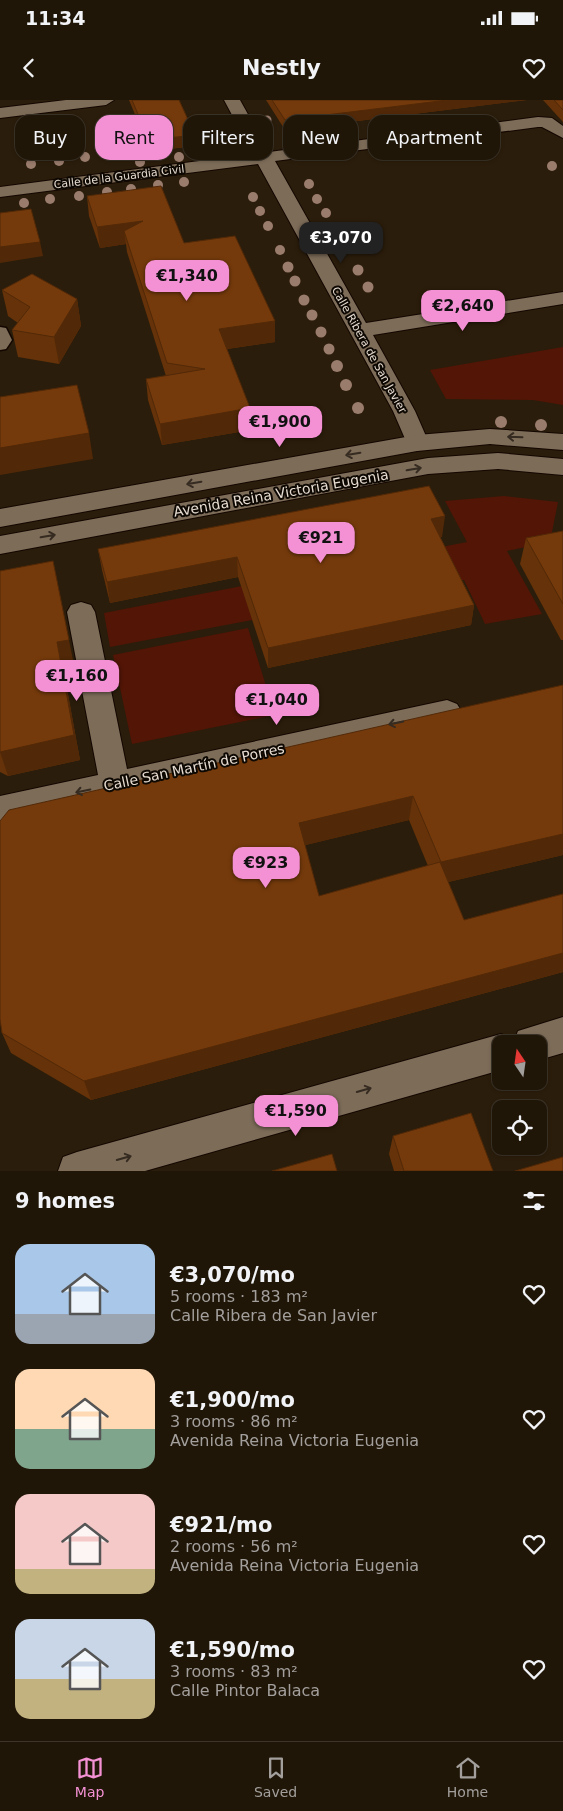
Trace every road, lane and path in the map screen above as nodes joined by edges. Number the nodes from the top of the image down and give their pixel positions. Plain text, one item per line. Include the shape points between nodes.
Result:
1 (106, 100) edge
2 (232, 100) edge
3 (0, 113) edge
4 (240, 115) edge
5 (563, 133) edge
6 (273, 157) edge
7 (248, 160) edge
8 (264, 160) edge
9 (0, 192) edge
10 (563, 298) edge
11 (358, 331) junction
12 (0, 332) edge
13 (0, 345) edge
14 (563, 442) edge
15 (417, 443) junction
16 (563, 467) edge
17 (0, 518) edge
18 (0, 545) edge
19 (81, 612) dead end
20 (475, 706) edge
21 (115, 784) junction
22 (0, 809) edge
23 (563, 1035) edge
24 (548, 1039) edge
25 (492, 1055) edge
26 (77, 1171) edge

1 - 3 street
2 - 4 street, Calle Ribera de San Javier
5 - 6 street, Calle de la Guardia Civil via 546,122 538,122
7 - 9 street, Calle de la Guardia Civil
8 - 11 street, Calle Ribera de San Javier
10 - 11 street
11 - 15 street, Calle Ribera de San Javier via 404,411
12 - 13 lane via 3,340
14 -> 15 street, Avenida Reina Victoria Eugenia via 498,436
15 -> 17 street, Avenida Reina Victoria Eugenia
18 -> 16 street, Avenida Reina Victoria Eugenia via 428,466 498,461
19 - 21 street
20 -> 21 street, Calle San Martín de Porres
21 -> 22 street, Calle San Martín de Porres
23 - 24 street
26 -> 25 street

